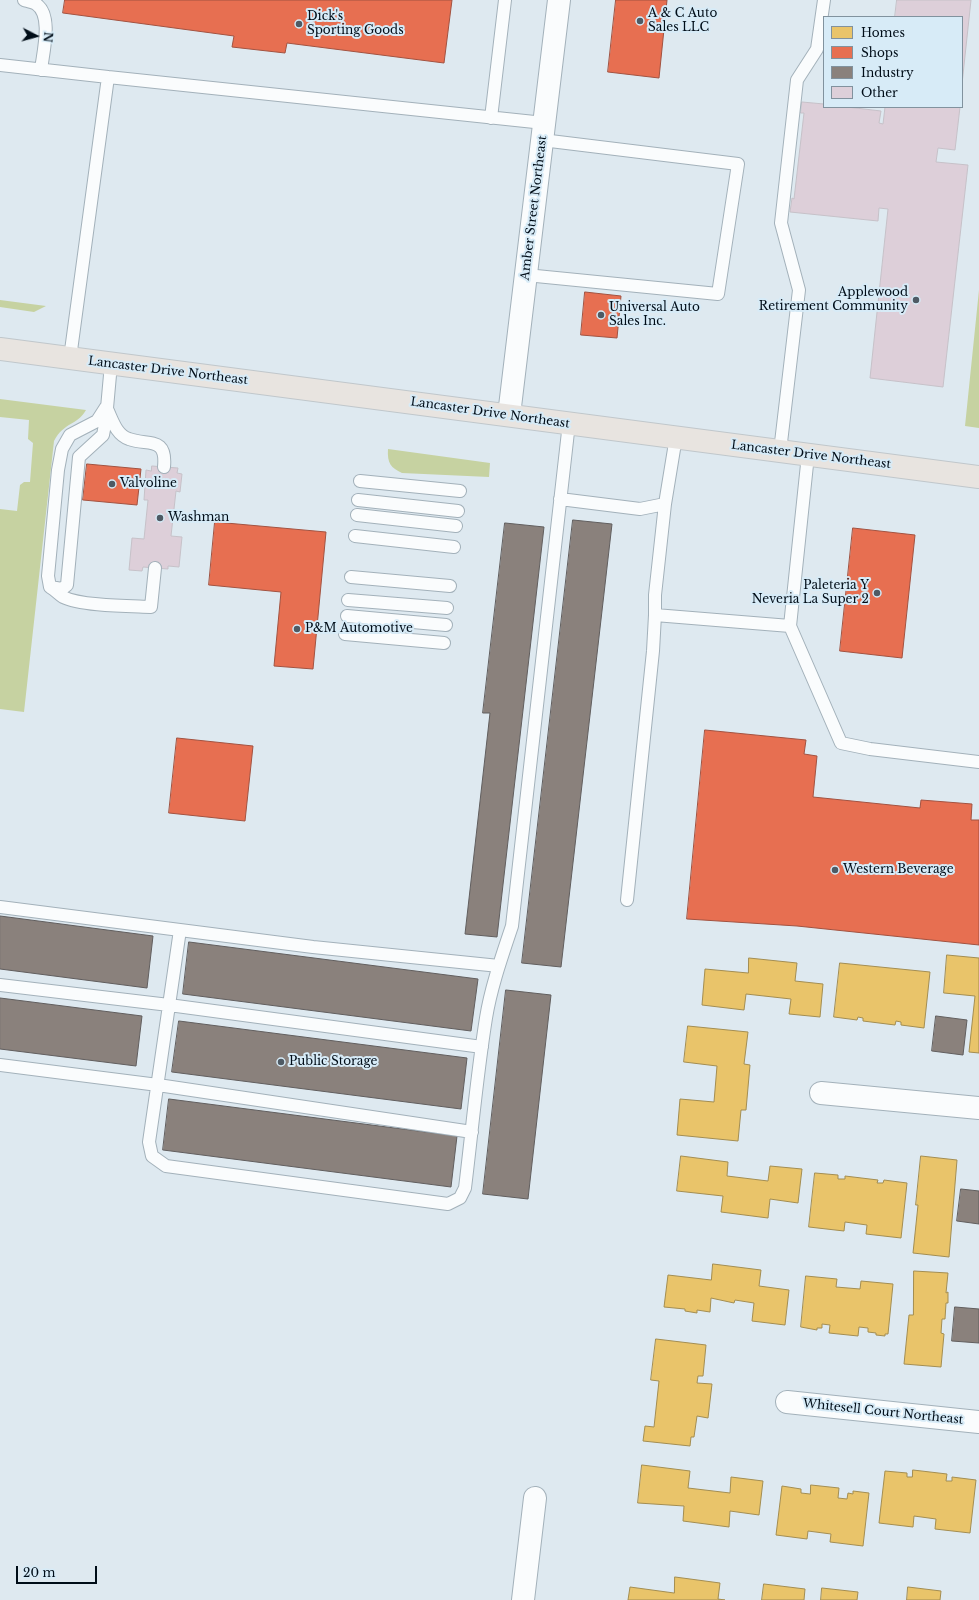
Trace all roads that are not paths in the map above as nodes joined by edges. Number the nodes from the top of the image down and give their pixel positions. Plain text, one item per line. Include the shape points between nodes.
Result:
1 (24, 0) edge
2 (505, 0) edge
3 (559, 0) edge
4 (824, 0) edge
5 (0, 65) edge
6 (41, 70) junction
7 (108, 77) junction
8 (491, 118) junction
9 (543, 132) junction
10 (526, 275) junction
11 (0, 349) edge
12 (70, 358) junction
13 (111, 364) junction
14 (106, 408) junction
15 (509, 415) junction
16 (569, 423) junction
17 (676, 438) junction
18 (780, 451) junction
19 (808, 455) junction
20 (164, 467) dead end
21 (979, 477) edge
22 (360, 481) dead end
23 (460, 492) dead end
24 (560, 499) junction
25 (358, 500) dead end
26 (665, 504) junction
27 (458, 511) dead end
28 (357, 515) dead end
29 (456, 526) dead end
30 (355, 536) dead end
31 (454, 547) dead end
32 (155, 568) dead end
33 (351, 577) dead end
34 (450, 586) dead end
35 (50, 588) junction
36 (348, 600) dead end
37 (447, 608) dead end
38 (655, 615) junction
39 (347, 616) dead end
40 (446, 625) dead end
41 (790, 626) junction
42 (345, 634) dead end
43 (444, 643) dead end
44 (979, 762) edge
45 (627, 900) dead end
46 (0, 907) edge
47 (180, 930) junction
48 (499, 966) junction
49 (0, 985) edge
50 (169, 1005) junction
51 (482, 1047) junction
52 (0, 1065) edge
53 (158, 1085) junction
54 (821, 1093) dead end
55 (979, 1108) edge
56 (472, 1132) junction
57 (787, 1402) dead end
58 (979, 1422) edge
59 (536, 1498) dead end
60 (524, 1600) edge

1 - 6 lane via 36,4 44,14 46,29
2 - 8 lane
3 - 9 street, Amber Street Northeast
4 - 18 lane via 817,49 796,80 781,222 799,290
5 - 6 lane
6 - 7 lane
7 - 8 lane
7 - 12 lane
8 - 9 lane
9 - 10 street, Amber Street Northeast
9 - 10 lane via 738,164 718,294
10 - 15 street, Amber Street Northeast
11 - 12 main road, Lancaster Drive Northeast
12 - 13 main road, Lancaster Drive Northeast
13 - 14 lane
13 - 15 main road, Lancaster Drive Northeast
14 - 20 lane via 116,429 128,439 148,441 162,449 165,455
14 - 35 lane via 97,421 70,435 62,449 48,576
14 - 35 lane via 103,435 79,457 66,585 62,589
15 - 16 main road, Lancaster Drive Northeast
16 - 17 main road, Lancaster Drive Northeast
16 - 24 lane
17 - 18 main road, Lancaster Drive Northeast
17 - 26 lane
18 - 19 main road, Lancaster Drive Northeast
19 - 21 main road, Lancaster Drive Northeast
19 - 41 lane
22 - 23 lane
24 - 26 lane via 640,509
24 - 48 lane via 512,926
25 - 27 lane
26 - 38 lane
28 - 29 lane
30 - 31 lane
32 - 35 lane via 150,607 82,601 64,597
33 - 34 lane
36 - 37 lane
38 - 41 lane
38 - 45 lane
39 - 40 lane
41 - 44 lane via 841,743
42 - 43 lane
46 - 47 lane
47 - 48 lane
47 - 50 lane
48 - 51 lane via 486,1017
49 - 50 lane
50 - 51 lane
50 - 53 lane
51 - 56 lane
52 - 53 lane
53 - 56 lane
53 - 56 lane via 149,1142 152,1156 166,1166 448,1204 460,1198 464,1188
54 - 55 street
57 - 58 street, Whitesell Court Northeast
59 - 60 street

